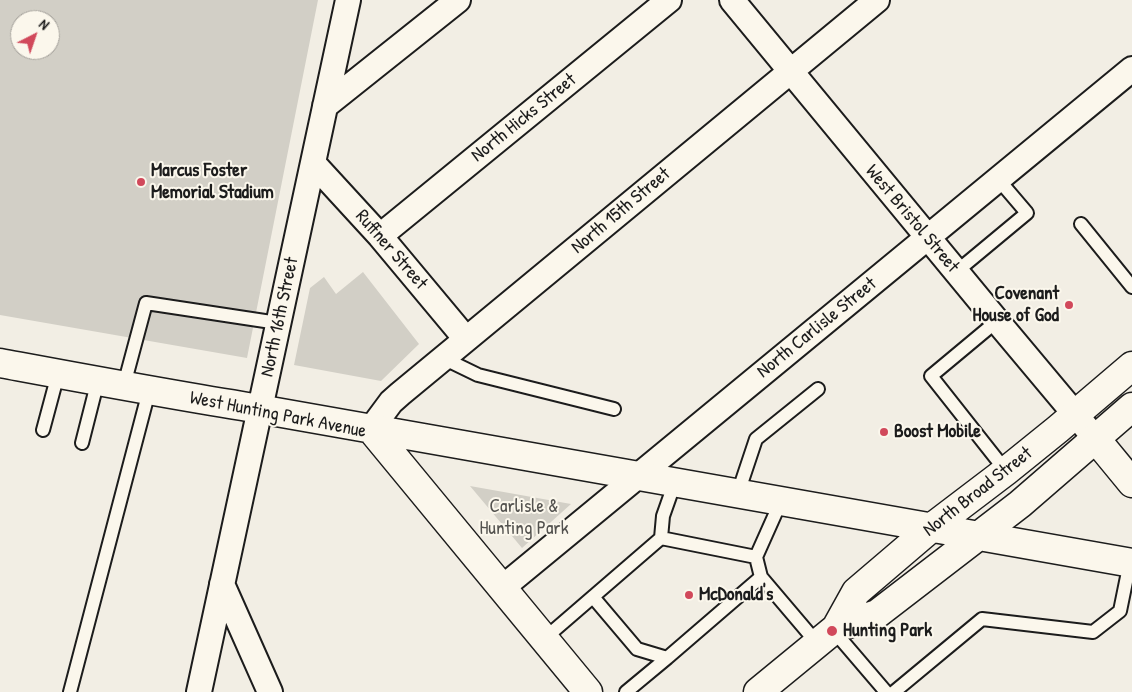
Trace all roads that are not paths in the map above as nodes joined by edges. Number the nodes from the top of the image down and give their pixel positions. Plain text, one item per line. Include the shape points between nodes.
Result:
1 (348, 0) edge
2 (458, 0) edge
3 (669, 0) edge
4 (732, 0) edge
5 (877, 0) edge
6 (1132, 69) edge
7 (791, 72) junction
8 (326, 106) junction
9 (313, 163) junction
10 (998, 179) junction
11 (1081, 224) dead end
12 (380, 236) junction
13 (927, 237) junction
14 (956, 272) junction
15 (1132, 287) edge
16 (997, 321) junction
17 (278, 323) junction
18 (466, 339) junction
19 (443, 358) junction
20 (0, 363) edge
21 (1132, 366) edge
22 (58, 374) junction
23 (124, 385) junction
24 (818, 389) dead end
25 (1132, 407) edge
26 (260, 409) junction
27 (614, 409) dead end
28 (1075, 414) junction
29 (371, 429) junction
30 (43, 430) dead end
31 (1095, 438) junction
32 (82, 443) dead end
33 (1006, 471) junction
34 (638, 476) junction
35 (675, 482) junction
36 (1132, 483) edge
37 (738, 493) junction
38 (781, 501) junction
39 (930, 528) junction
40 (979, 537) junction
41 (661, 538) junction
42 (756, 557) junction
43 (1131, 563) edge
44 (761, 577) junction
45 (222, 584) junction
46 (502, 588) junction
47 (593, 598) junction
48 (829, 634) junction
49 (544, 639) junction
50 (667, 658) junction
51 (580, 689) edge
52 (70, 692) edge
53 (199, 692) edge
54 (270, 692) edge
55 (626, 692) edge
56 (758, 692) edge
57 (886, 692) edge
58 (894, 692) edge

1 - 8 street, North 16th Street
2 - 8 street
3 - 12 street, North Hicks Street
4 - 7 street, West Bristol Street
5 - 7 street, North 15th Street
6 - 10 street, North Carlisle Street
7 - 13 street, West Bristol Street
7 - 18 street, North 15th Street
8 - 9 street, North 16th Street
9 - 12 street, Ruffner Street
9 - 17 street, North 16th Street
10 - 13 street, North Carlisle Street
10 - 14 lane via 1027,213
11 - 15 lane
12 - 18 street, Ruffner Street
13 - 14 street, West Bristol Street
13 - 34 street, North Carlisle Street
14 - 16 street, West Bristol Street
16 - 28 street, West Bristol Street
16 - 33 lane via 931,376
17 - 23 lane via 146,303
17 - 26 street, North 16th Street
18 - 19 street, North 15th Street
19 - 27 lane via 478,375
19 - 29 street, North 15th Street via 391,402
20 - 22 main road, West Hunting Park Avenue
21 - 28 main road, North Broad Street
22 - 23 main road, West Hunting Park Avenue
22 - 30 lane
23 - 26 main road, West Hunting Park Avenue
23 - 32 lane
23 - 52 lane
24 - 37 lane via 756,439
25 - 31 main road, North Broad Street
26 - 29 main road, West Hunting Park Avenue
26 - 45 street, North 16th Street
28 - 31 street, West Bristol Street
28 - 33 main road, North Broad Street
29 - 34 main road
29 - 46 main road, West Hunting Park Avenue
31 - 36 main road, West Bristol Street
31 - 40 main road, North Broad Street
33 - 39 main road, North Broad Street
34 - 35 main road
34 - 46 street, North Carlisle Street
35 - 37 main road
35 - 41 lane
37 - 38 main road
38 - 39 main road
38 - 42 lane
39 - 40 main road
39 - 48 main road, North Broad Street via 856,592
40 - 43 main road
40 - 48 main road, North Broad Street via 877,614
41 - 42 lane
41 - 47 lane
42 - 44 lane
43 - 58 lane via 1120,611 1093,632 982,619
44 - 48 lane
44 - 50 lane
45 - 53 street, North 16th Street
45 - 54 street
46 - 49 main road, West Hunting Park Avenue
47 - 49 lane
47 - 50 lane via 637,649
48 - 56 main road, North Broad Street
48 - 57 lane
49 - 51 main road, West Hunting Park Avenue
50 - 55 lane

